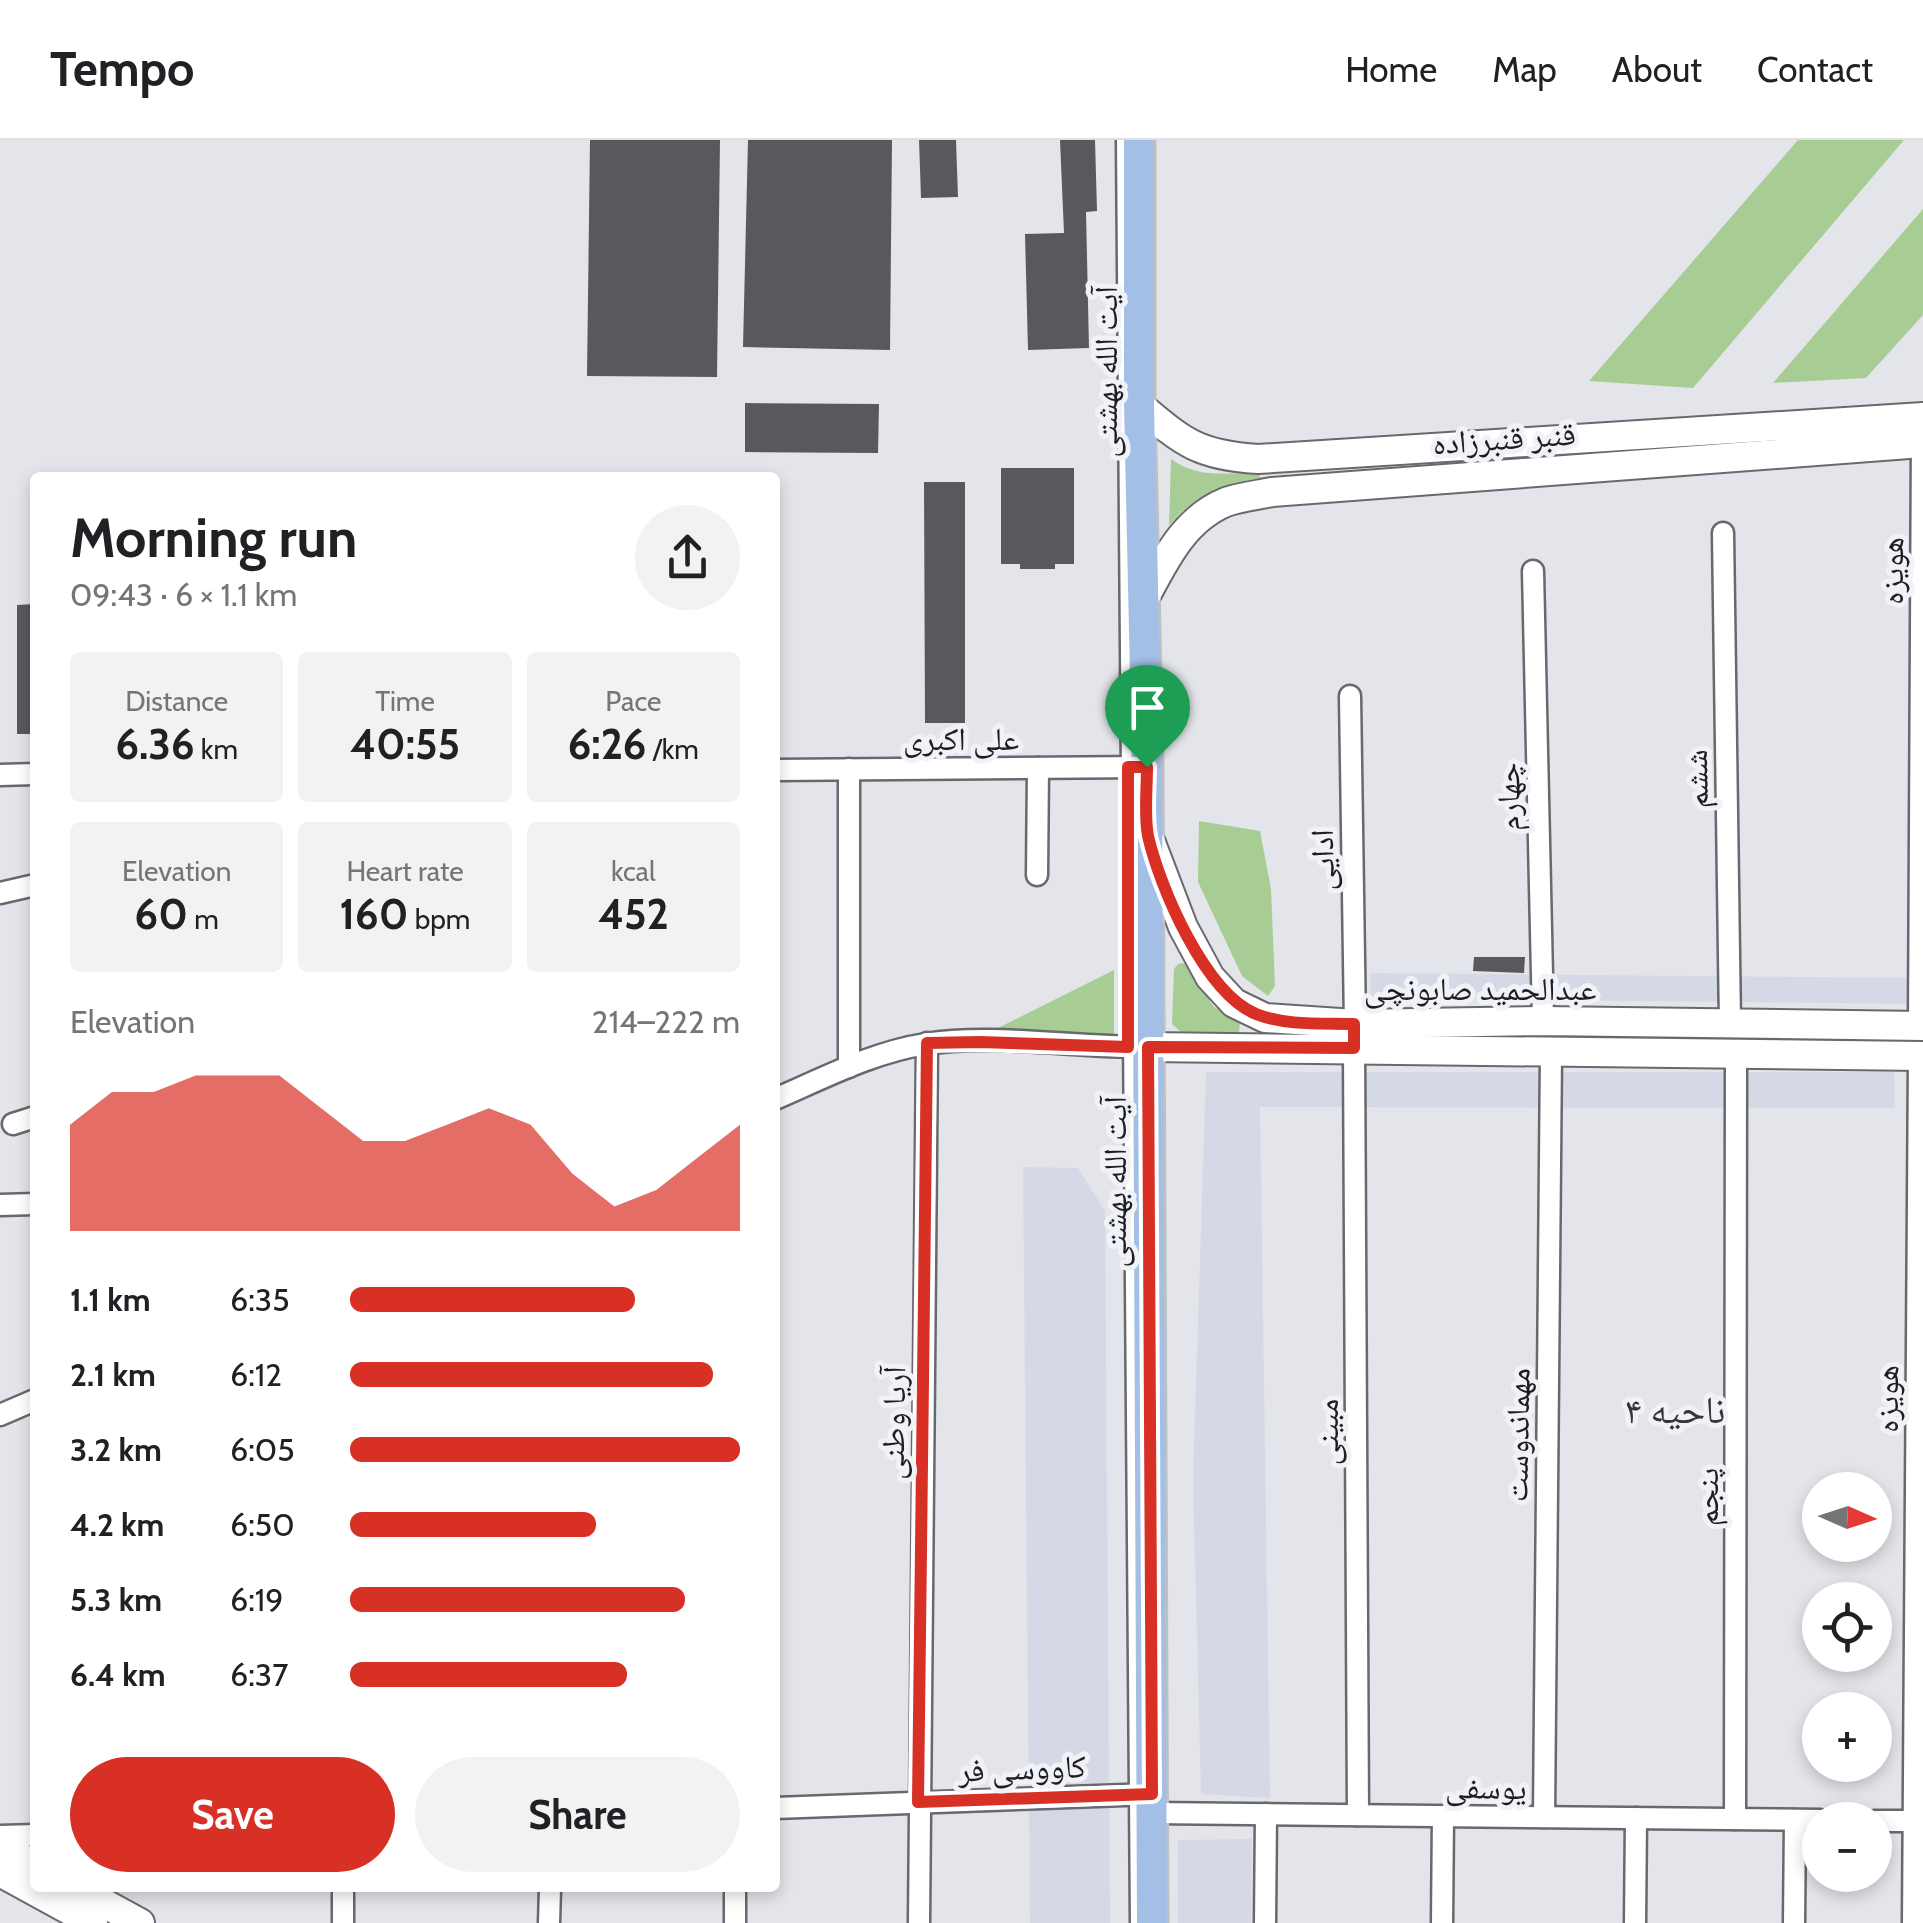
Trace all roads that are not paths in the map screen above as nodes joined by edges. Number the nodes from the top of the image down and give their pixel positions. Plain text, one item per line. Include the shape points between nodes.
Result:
1 (1122, 140) edge
2 (1139, 140) edge
3 (1139, 405) junction
4 (1923, 417) edge
5 (1923, 443) edge
6 (1723, 533) dead end
7 (1533, 572) dead end
8 (1142, 603) junction
9 (1350, 696) dead end
10 (1138, 767) junction
11 (1038, 768) junction
12 (849, 769) junction
13 (780, 770) edge
14 (0, 774) edge
15 (30, 774) edge
16 (1147, 832) junction
17 (1037, 876) dead end
18 (30, 886) edge
19 (0, 893) edge
20 (1542, 1022) junction
21 (1730, 1024) junction
22 (1921, 1026) edge
23 (1354, 1036) junction
24 (927, 1043) junction
25 (1138, 1047) junction
26 (1551, 1054) junction
27 (1736, 1054) junction
28 (1921, 1056) edge
29 (849, 1067) junction
30 (780, 1097) edge
31 (30, 1119) edge
32 (13, 1124) dead end
33 (0, 1204) edge
34 (30, 1204) edge
35 (30, 1402) edge
36 (0, 1415) edge
37 (1919, 1682) edge
38 (1146, 1800) junction
39 (918, 1802) junction
40 (780, 1808) edge
41 (1266, 1814) junction
42 (1358, 1815) junction
43 (1444, 1816) junction
44 (1544, 1817) junction
45 (1636, 1818) junction
46 (1735, 1819) junction
47 (1795, 1820) junction
48 (1802, 1820) edge
49 (1892, 1821) edge
50 (1914, 1821) junction
51 (30, 1835) edge
52 (0, 1836) edge
53 (0, 1845) edge
54 (30, 1862) edge
55 (0, 1872) edge
56 (30, 1888) edge
57 (36, 1892) edge
58 (83, 1892) edge
59 (343, 1892) edge
60 (550, 1892) edge
61 (736, 1892) edge
62 (93, 1923) edge
63 (140, 1923) edge
64 (342, 1923) edge
65 (549, 1923) edge
66 (735, 1923) edge
67 (919, 1923) edge
68 (1136, 1923) edge
69 (1152, 1923) edge
70 (1266, 1923) edge
71 (1442, 1923) edge
72 (1635, 1923) edge
73 (1794, 1923) edge
74 (1913, 1923) edge

1 - 10 lane
2 - 3 main road, آیت الله بهشتی
3 - 4 main road, قنبر قنبرزاده via 1186,444 1258,459
3 - 8 main road, آیت الله بهشتی
4 - 5 street, هویزه
5 - 8 main road, قنبر قنبرزاده via 1272,492 1226,502 1189,525
5 - 22 street, هویزه
6 - 21 street, ششم
7 - 20 street, چهارم
8 - 10 main road, آیت الله بهشتی
9 - 23 street, ادایی
10 - 11 street, علی‌ اکبری
10 - 16 main road, آیت الله بهشتی
10 - 25 lane
11 - 12 street, علی‌ اکبری
11 - 17 street
12 - 13 street, علی‌ اکبری
12 - 29 street
14 - 15 street
16 - 23 main road, عبدالحمید صابونچی via 1190,942 1234,1003
16 - 25 main road, آیت الله بهشتی
18 - 19 street
20 - 21 main road, عبدالحمید صابونچی
20 - 23 main road, عبدالحمید صابونچی
21 - 22 main road, عبدالحمید صابونچی
22 - 28 main road
23 - 25 main road, عبدالحمید صابونچی
23 - 26 main road, عبدالحمید صابونچی
23 - 42 street, مبینی
24 - 25 street
24 - 29 street
24 - 39 street, آریا وطنی
25 - 38 main road, آیت الله بهشتی
26 - 27 main road, عبدالحمید صابونچی
26 - 44 street, مهماندوست
27 - 28 main road, عبدالحمید صابونچی
27 - 46 street, پنجم
28 - 37 street, هویزه
29 - 30 street
31 - 32 street
33 - 34 street
35 - 36 street
37 - 50 street, هویزه
38 - 39 street, کاووسی فر
38 - 41 street, یوسفی
38 - 68 lane
38 - 69 main road, آیت الله بهشتی
39 - 40 street, کاووسی فر
39 - 67 street, آریا وطنی
41 - 42 street, یوسفی
41 - 70 street
42 - 43 street, یوسفی
43 - 44 street, یوسفی
43 - 71 street
44 - 45 street, یوسفی
45 - 46 street, یوسفی
45 - 72 street
46 - 47 street, یوسفی
47 - 48 street, یوسفی
47 - 73 street
49 - 50 street
50 - 74 street, هویزه
51 - 52 street
53 - 54 main road
55 - 56 main road
57 - 62 main road
58 - 63 main road
59 - 64 street
60 - 65 street
61 - 66 street

